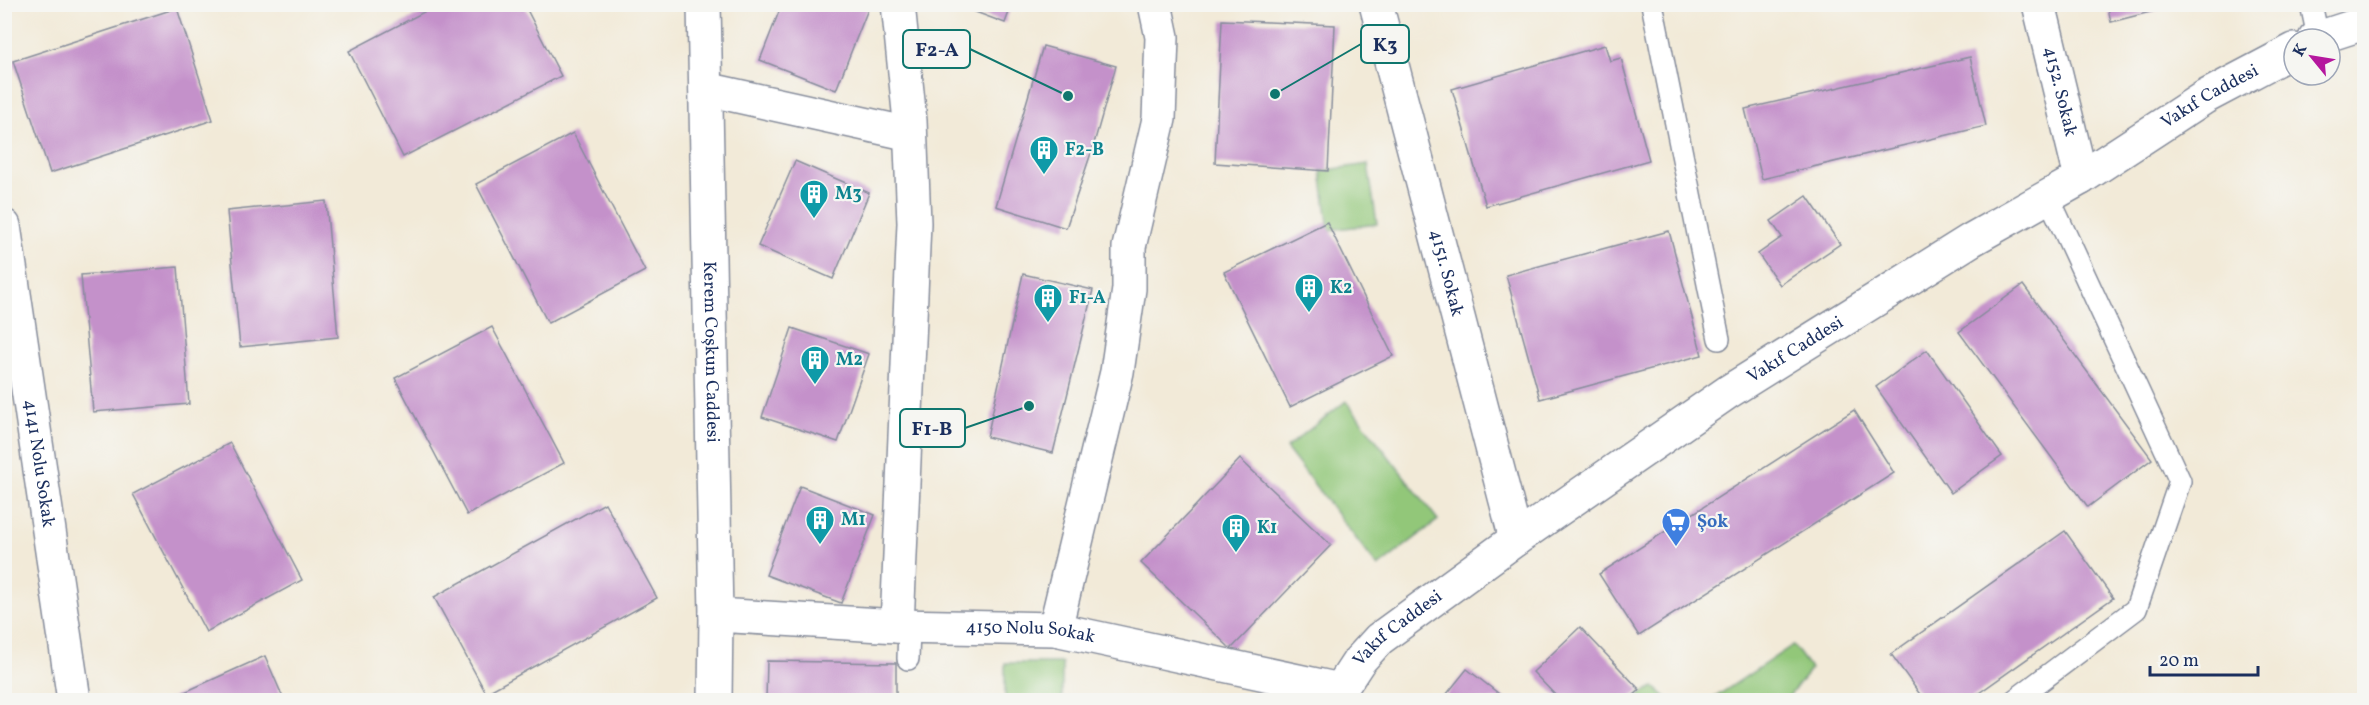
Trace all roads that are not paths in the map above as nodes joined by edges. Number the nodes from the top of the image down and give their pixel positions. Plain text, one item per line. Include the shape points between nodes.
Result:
1 (704, 4) edge
2 (898, 4) edge
3 (1155, 4) edge
4 (1376, 4) edge
5 (2039, 4) edge
6 (2311, 4) edge
7 (1653, 5) edge
8 (2364, 23) edge
9 (2310, 27) edge
10 (2342, 31) edge
11 (2282, 56) edge
12 (706, 88) junction
13 (910, 134) junction
14 (2081, 178) junction
15 (2048, 196) junction
16 (4, 226) edge
17 (1719, 339) dead end
18 (1516, 539) junction
19 (716, 615) junction
20 (903, 626) junction
21 (1055, 629) junction
22 (908, 659) dead end
23 (1338, 695) edge
24 (74, 700) edge
25 (715, 700) edge
26 (2015, 700) edge

1 - 12 street, Kerem Coşkun Caddesi
2 - 13 street
3 - 21 street via 1162,37 1159,119 1129,247 1129,289 1117,372
4 - 18 street, 4151. Sokak
5 - 14 street, 4152. Sokak
6 - 9 lane
7 - 17 lane
8 - 10 street, Vakıf Caddesi
11 - 14 street, Vakıf Caddesi via 2205,97
12 - 13 street
12 - 19 street, Kerem Coşkun Caddesi
13 - 20 street via 914,223
14 - 15 street, Vakıf Caddesi
15 - 18 street, Vakıf Caddesi via 1728,392
15 - 26 lane via 2180,481 2136,609
16 - 24 street, 4141 Nolu Sokak
18 - 23 street, Vakıf Caddesi via 1378,639
19 - 20 street, 4150 Nolu Sokak
19 - 25 street, Kerem Coşkun Caddesi
20 - 21 street, 4150 Nolu Sokak
20 - 22 lane
21 - 23 street, 4150 Nolu Sokak via 1208,660

